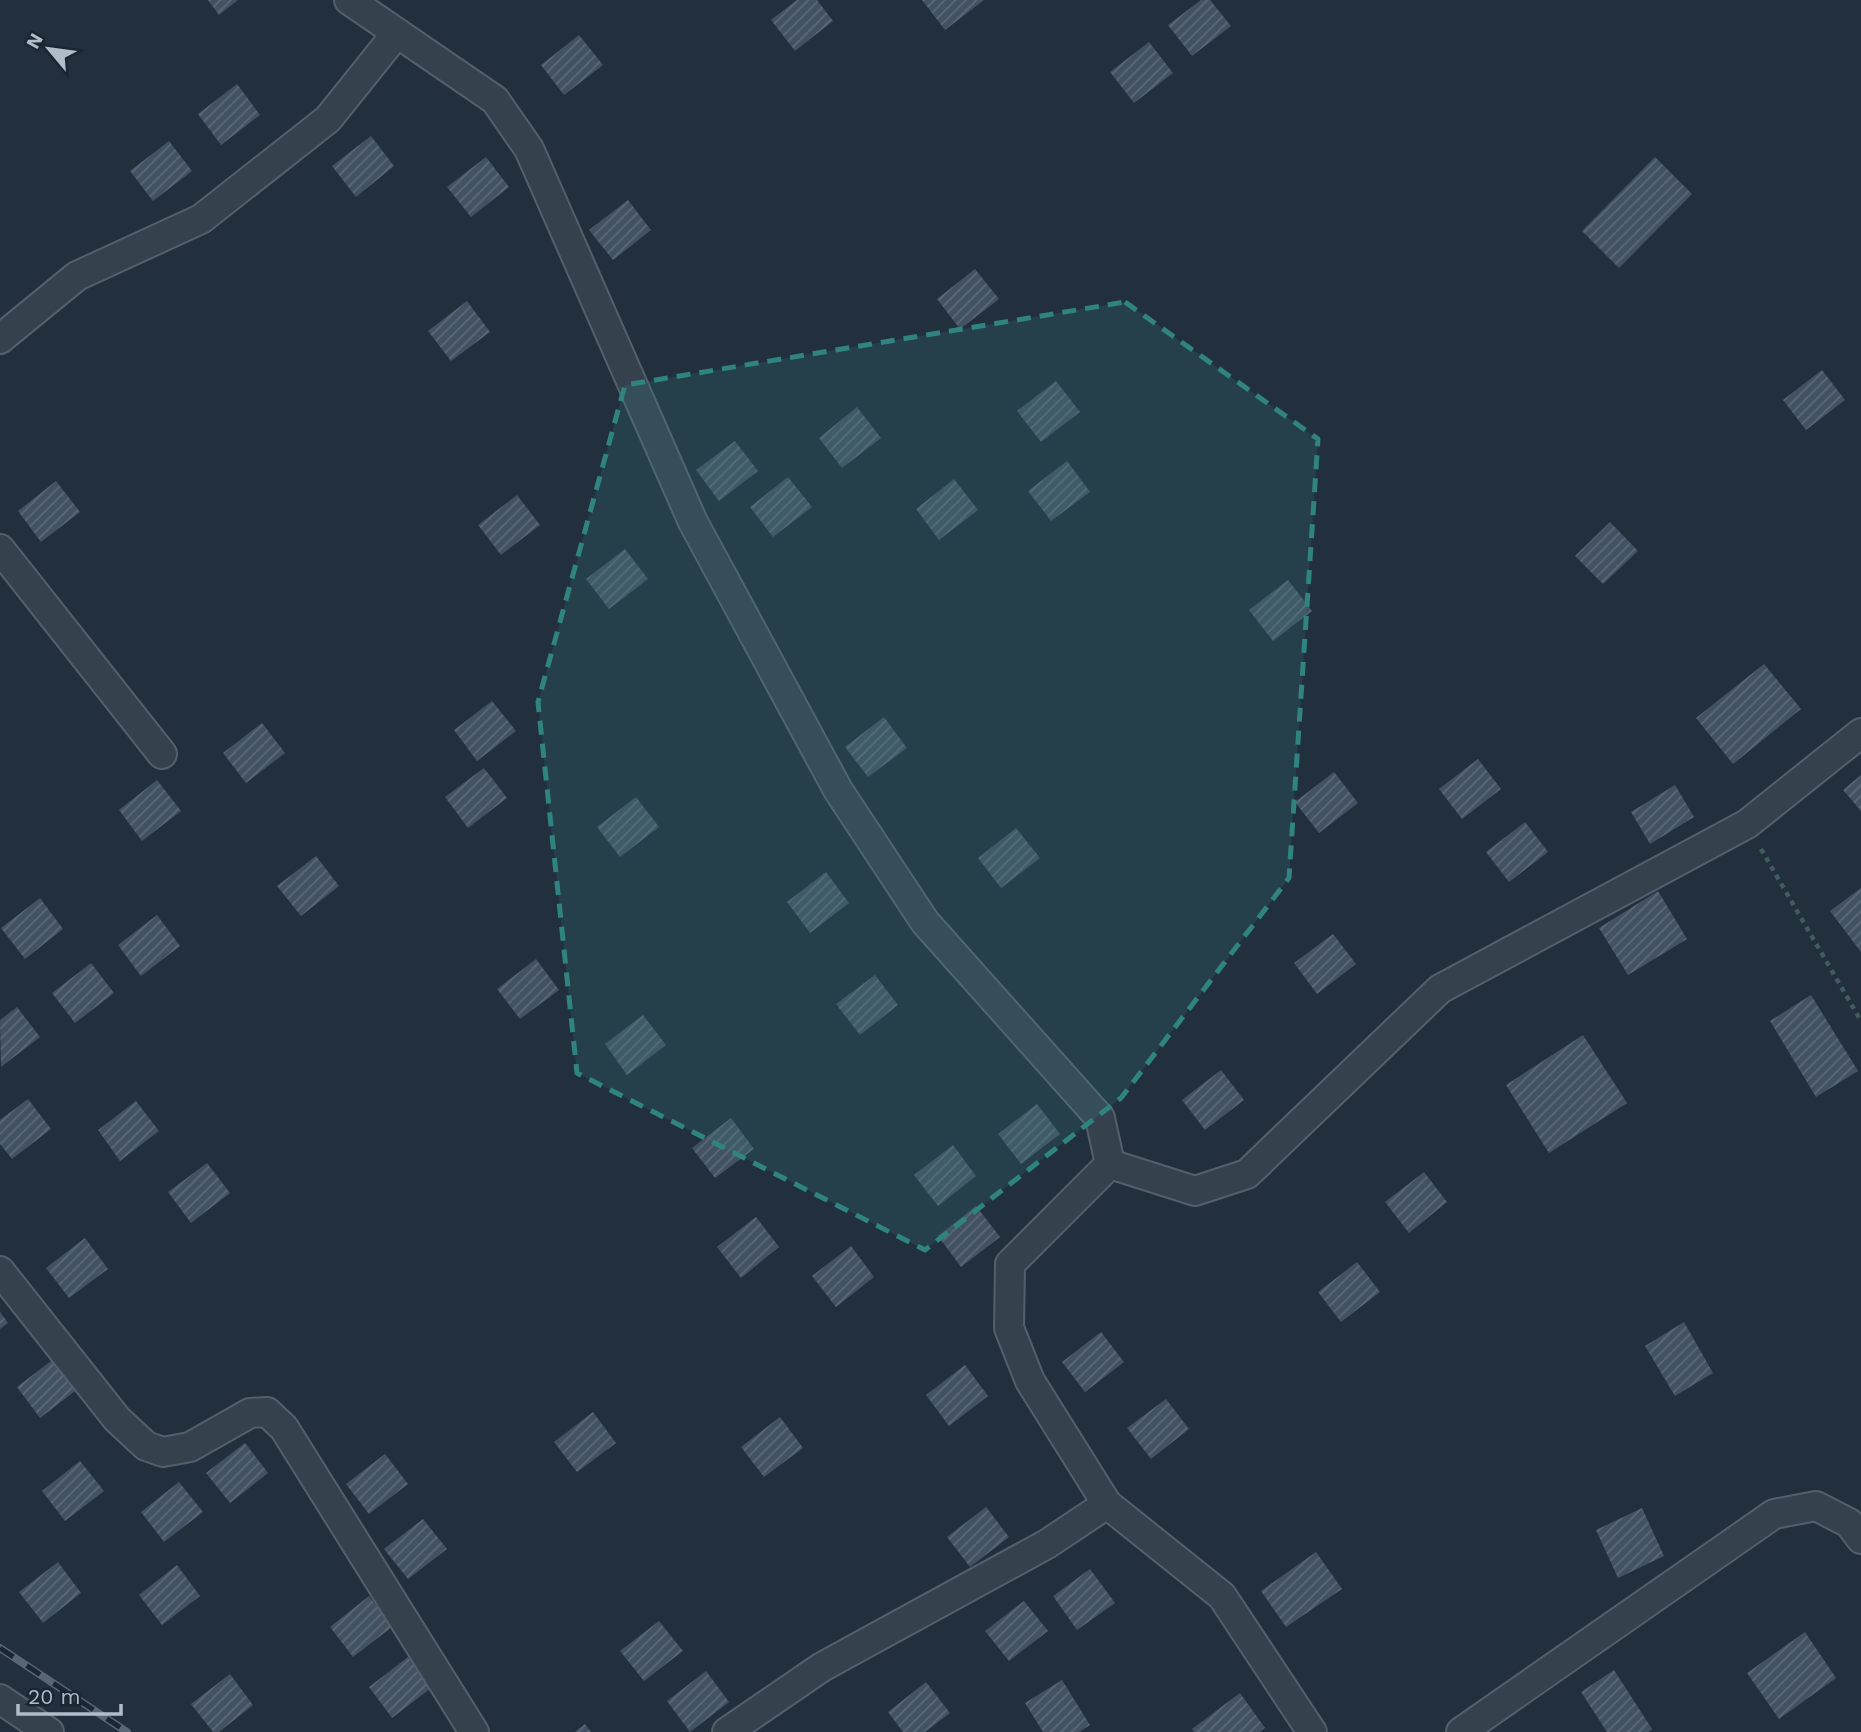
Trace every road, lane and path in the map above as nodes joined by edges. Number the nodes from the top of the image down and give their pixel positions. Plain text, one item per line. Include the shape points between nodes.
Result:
1 (349, 0) edge
2 (397, 33) junction
3 (0, 339) edge
4 (0, 550) edge
5 (1861, 733) edge
6 (162, 754) dead end
7 (1747, 824) junction
8 (1861, 1021) edge
9 (1110, 1164) junction
10 (0, 1270) edge
11 (1107, 1504) junction
12 (1861, 1539) edge
13 (0, 1699) edge
14 (49, 1732) edge
15 (474, 1732) edge
16 (727, 1732) edge
17 (1312, 1732) edge
18 (1461, 1732) edge

1 - 2 street
2 - 3 street via 328,119 201,219 77,276
2 - 9 street via 495,100 529,149 693,522 838,790 925,922 1100,1118
4 - 6 street
5 - 7 street
7 - 8 path
7 - 9 street via 1440,989 1247,1174 1195,1191
9 - 11 street via 1010,1264 1009,1302 1009,1328 1030,1381
10 - 15 street via 117,1419 146,1446 163,1452 190,1447 250,1413 267,1412 284,1428
11 - 16 street via 1035,1551 822,1667
11 - 17 street via 1222,1596
12 - 18 street via 1849,1523 1816,1506 1774,1514
13 - 14 street

